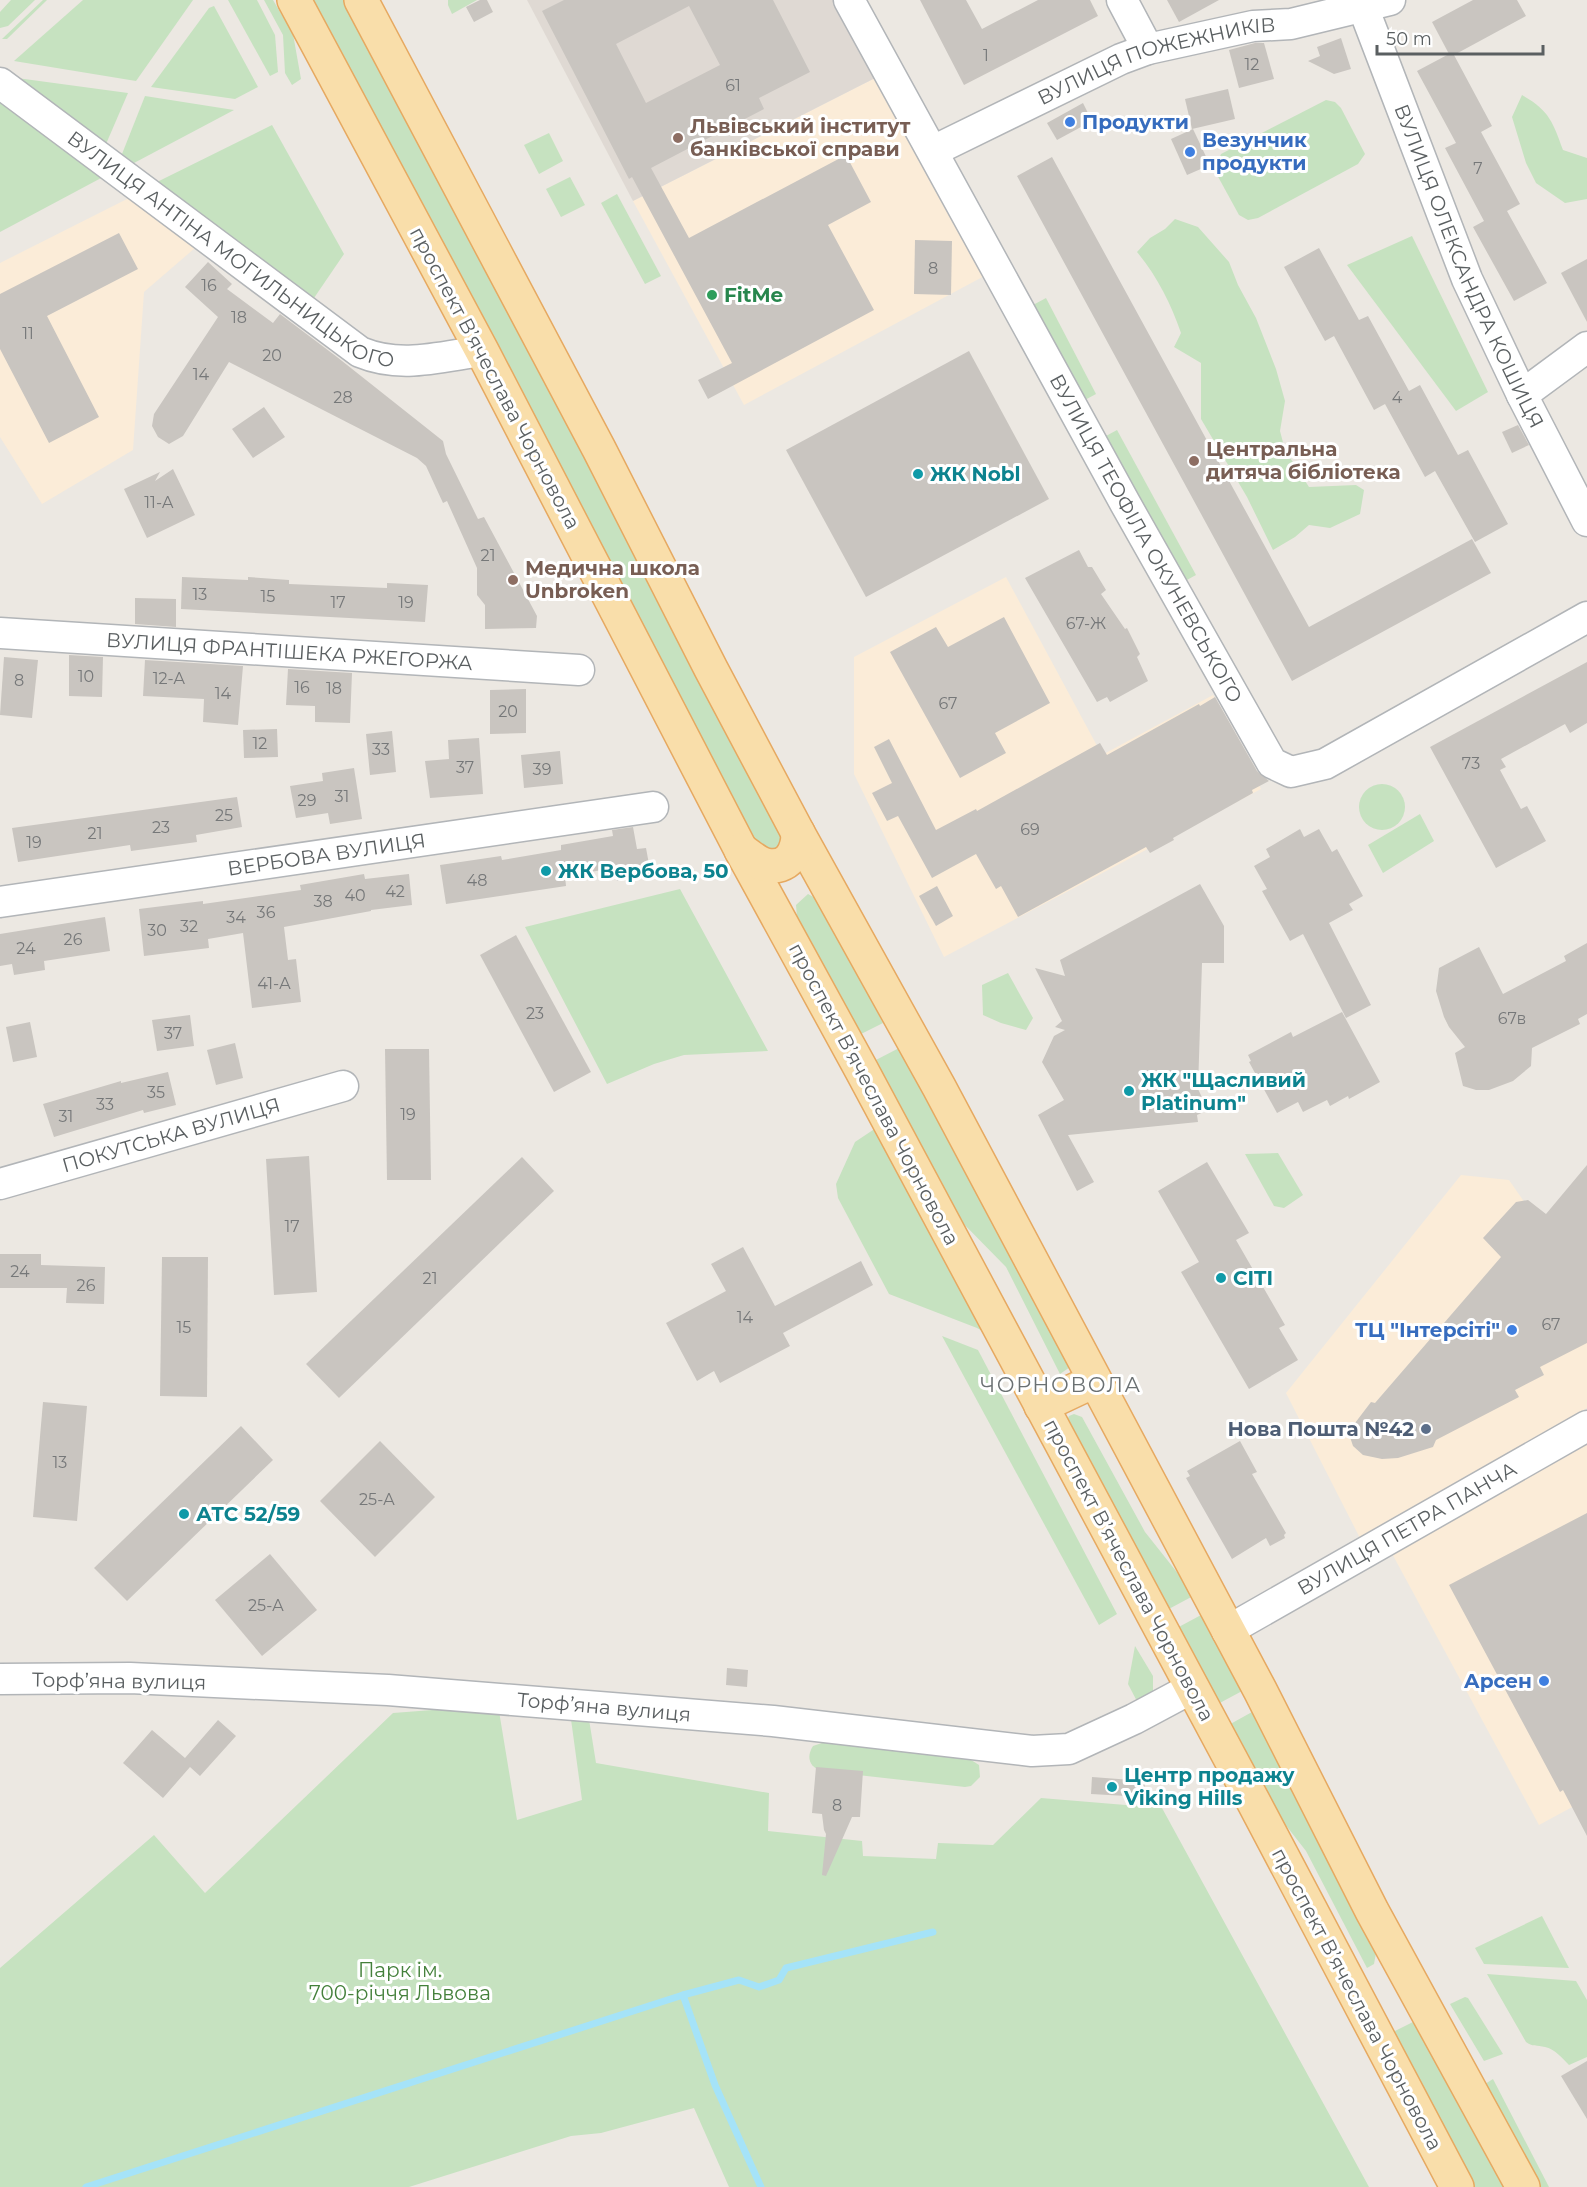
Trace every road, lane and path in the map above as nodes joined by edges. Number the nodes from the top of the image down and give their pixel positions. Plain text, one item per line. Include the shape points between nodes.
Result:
1 (294, 0) edge
2 (361, 0) edge
3 (849, 0) edge
4 (1122, 0) edge
5 (1376, 3) edge
6 (1148, 49) junction
7 (0, 83) edge
8 (933, 151) junction
9 (1587, 347) edge
10 (482, 351) junction
11 (1522, 395) junction
12 (1587, 521) edge
13 (1587, 617) edge
14 (0, 633) edge
15 (579, 670) dead end
16 (653, 807) dead end
17 (798, 832) junction
18 (741, 850) junction
19 (828, 886) junction
20 (0, 902) edge
21 (776, 915) junction
22 (343, 1086) dead end
23 (0, 1184) edge
24 (1094, 1381) junction
25 (1041, 1406) junction
26 (1587, 1425) edge
27 (1227, 1631) junction
28 (0, 1679) edge
29 (1192, 1688) junction
30 (1398, 1958) junction
31 (1347, 1977) junction
32 (1457, 2187) edge
33 (1523, 2187) edge

1 - 10 main road, проспект Вʼячеслава Чорновола
2 - 17 main road
3 - 8 street, ВУЛИЦЯ ТЕОФІЛА ОКУНЕВСЬКОГО
4 - 6 street
5 - 6 street, ВУЛИЦЯ ПОЖЕЖНИКІВ via 1290,24 1253,26
5 - 11 street, ВУЛИЦЯ ОЛЕКСАНДРА КОШИЦЯ via 1467,279
6 - 8 street, ВУЛИЦЯ ПОЖЕЖНИКІВ
7 - 10 street, ВУЛИЦЯ АНТІНА МОГИЛЬНИЦЬКОГО via 360,352 409,362
8 - 13 street, ВУЛИЦЯ ТЕОФІЛА ОКУНЕВСЬКОГО via 1272,764 1291,772 1325,764
9 - 11 street
10 - 18 main road, проспект Вʼячеслава Чорновола
11 - 12 street, ВУЛИЦЯ ОЛЕКСАНДРА КОШИЦЯ
14 - 15 street, ВУЛИЦЯ ФРАНТІШЕКА РЖЕГОРЖА
16 - 20 street, ВЕРБОВА ВУЛИЦЯ
17 - 18 main road via 795,853 783,864 766,865
17 - 19 main road
18 - 21 main road, проспект Вʼячеслава Чорновола
19 - 21 main road via 810,877 796,877 784,883 778,891
19 - 24 main road
21 - 25 main road, проспект Вʼячеслава Чорновола
22 - 23 street, ПОКУТСЬКА ВУЛИЦЯ
24 - 25 main road
24 - 27 main road
25 - 29 main road, проспект Вʼячеслава Чорновола
26 - 27 street, ВУЛИЦЯ ПЕТРА ПАНЧА
27 - 30 main road
28 - 29 street, Торфʼяна вулиця via 130,1678 388,1689 773,1721 1032,1751 1069,1749
29 - 31 main road, проспект Вʼячеслава Чорновола
30 - 31 main road via 1380,1973 1366,1978
30 - 33 main road
31 - 32 main road, проспект Вʼячеслава Чорновола

